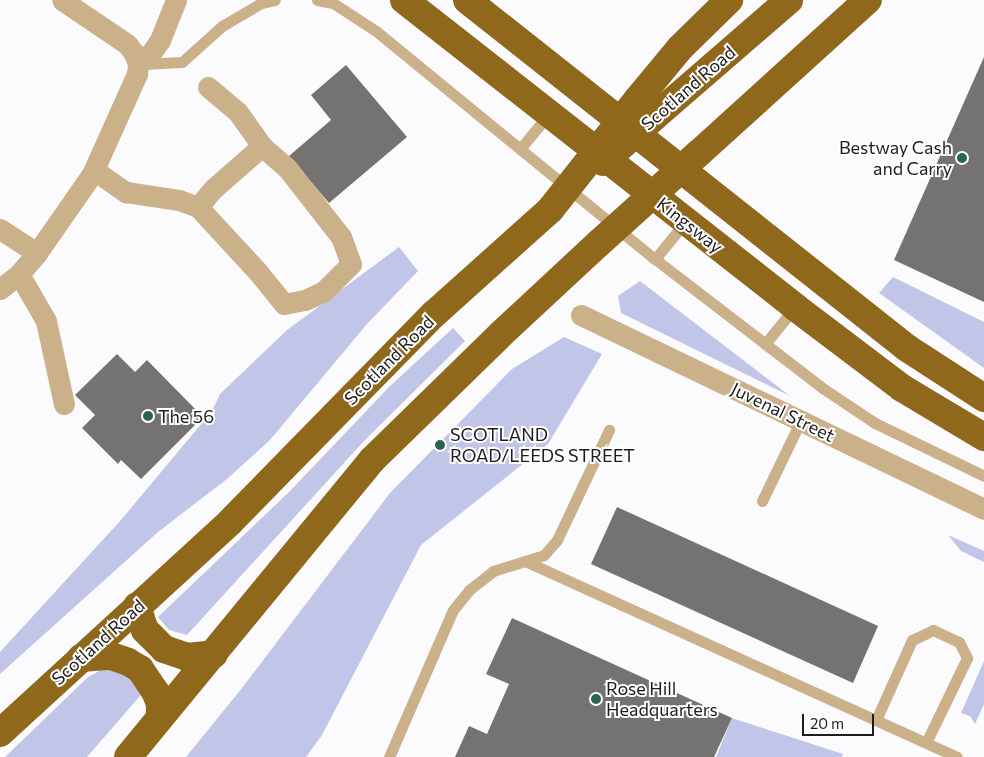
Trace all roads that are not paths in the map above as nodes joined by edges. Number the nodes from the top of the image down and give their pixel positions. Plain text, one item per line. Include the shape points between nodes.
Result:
1 (62, 0) edge
2 (176, 0) edge
3 (275, 0) edge
4 (318, 0) edge
5 (404, 0) edge
6 (467, 0) edge
7 (728, 0) edge
8 (789, 0) edge
9 (868, 0) edge
10 (876, 0) edge
11 (837, 27) junction
12 (138, 64) junction
13 (208, 86) dead end
14 (645, 109) junction
15 (549, 114) junction
16 (262, 146) junction
17 (520, 149) junction
18 (94, 170) junction
19 (198, 207) junction
20 (686, 221) junction
21 (0, 229) edge
22 (37, 253) junction
23 (655, 259) junction
24 (19, 274) junction
25 (0, 289) edge
26 (795, 307) junction
27 (581, 315) dead end
28 (765, 344) junction
29 (984, 398) edge
30 (64, 404) dead end
31 (801, 420) junction
32 (609, 430) dead end
33 (984, 438) edge
34 (984, 476) edge
35 (762, 501) dead end
36 (984, 509) edge
37 (525, 561) junction
38 (137, 606) junction
39 (214, 654) junction
40 (81, 658) junction
41 (28, 705) junction
42 (160, 716) junction
43 (0, 717) edge
44 (876, 720) junction
45 (0, 733) edge
46 (926, 743) junction
47 (128, 757) edge
48 (388, 757) edge
49 (957, 757) edge

1 - 12 street via 127,44
2 - 12 street via 160,40 152,53
3 - 12 lane via 261,3 222,26 182,62
4 - 17 lane via 333,3 376,31
5 - 15 highway, Kingsway
6 - 29 highway via 908,348
7 - 14 highway via 680,48
8 - 14 highway, Scotland Road
9 - 11 highway
10 - 11 highway
11 - 39 highway, bridge via 507,328 372,460
12 - 18 street via 133,84
13 - 16 street via 237,112
14 - 38 highway, Scotland Road, bridge via 550,210 446,302 230,522
15 - 17 lane
15 - 20 highway, Kingsway
16 - 19 street via 213,188
16 - 19 street via 287,168 341,237 351,264 324,291 305,300 284,304
17 - 23 lane
18 - 19 street via 126,192 179,200
18 - 22 street
20 - 23 lane
20 - 26 highway, Kingsway
21 - 22 street
22 - 24 street
23 - 28 lane
24 - 25 street
24 - 30 street via 46,320
26 - 28 lane
26 - 33 highway, Kingsway via 902,388
27 - 31 street, Juvenal Street
28 - 34 lane via 876,423
31 - 35 lane
31 - 36 street, Juvenal Street
32 - 37 lane via 557,540 544,555
37 - 44 lane
37 - 48 lane via 492,571 469,590 454,610
38 - 39 highway via 145,630 164,649 187,657
38 - 40 highway, Scotland Road
39 - 42 highway
40 - 41 highway, Scotland Road
40 - 42 highway via 111,656 140,669 155,691
41 - 43 highway
41 - 45 highway, Scotland Road
42 - 47 highway
44 - 46 lane
44 - 46 lane via 912,640 933,630 959,642 967,658
46 - 49 lane

